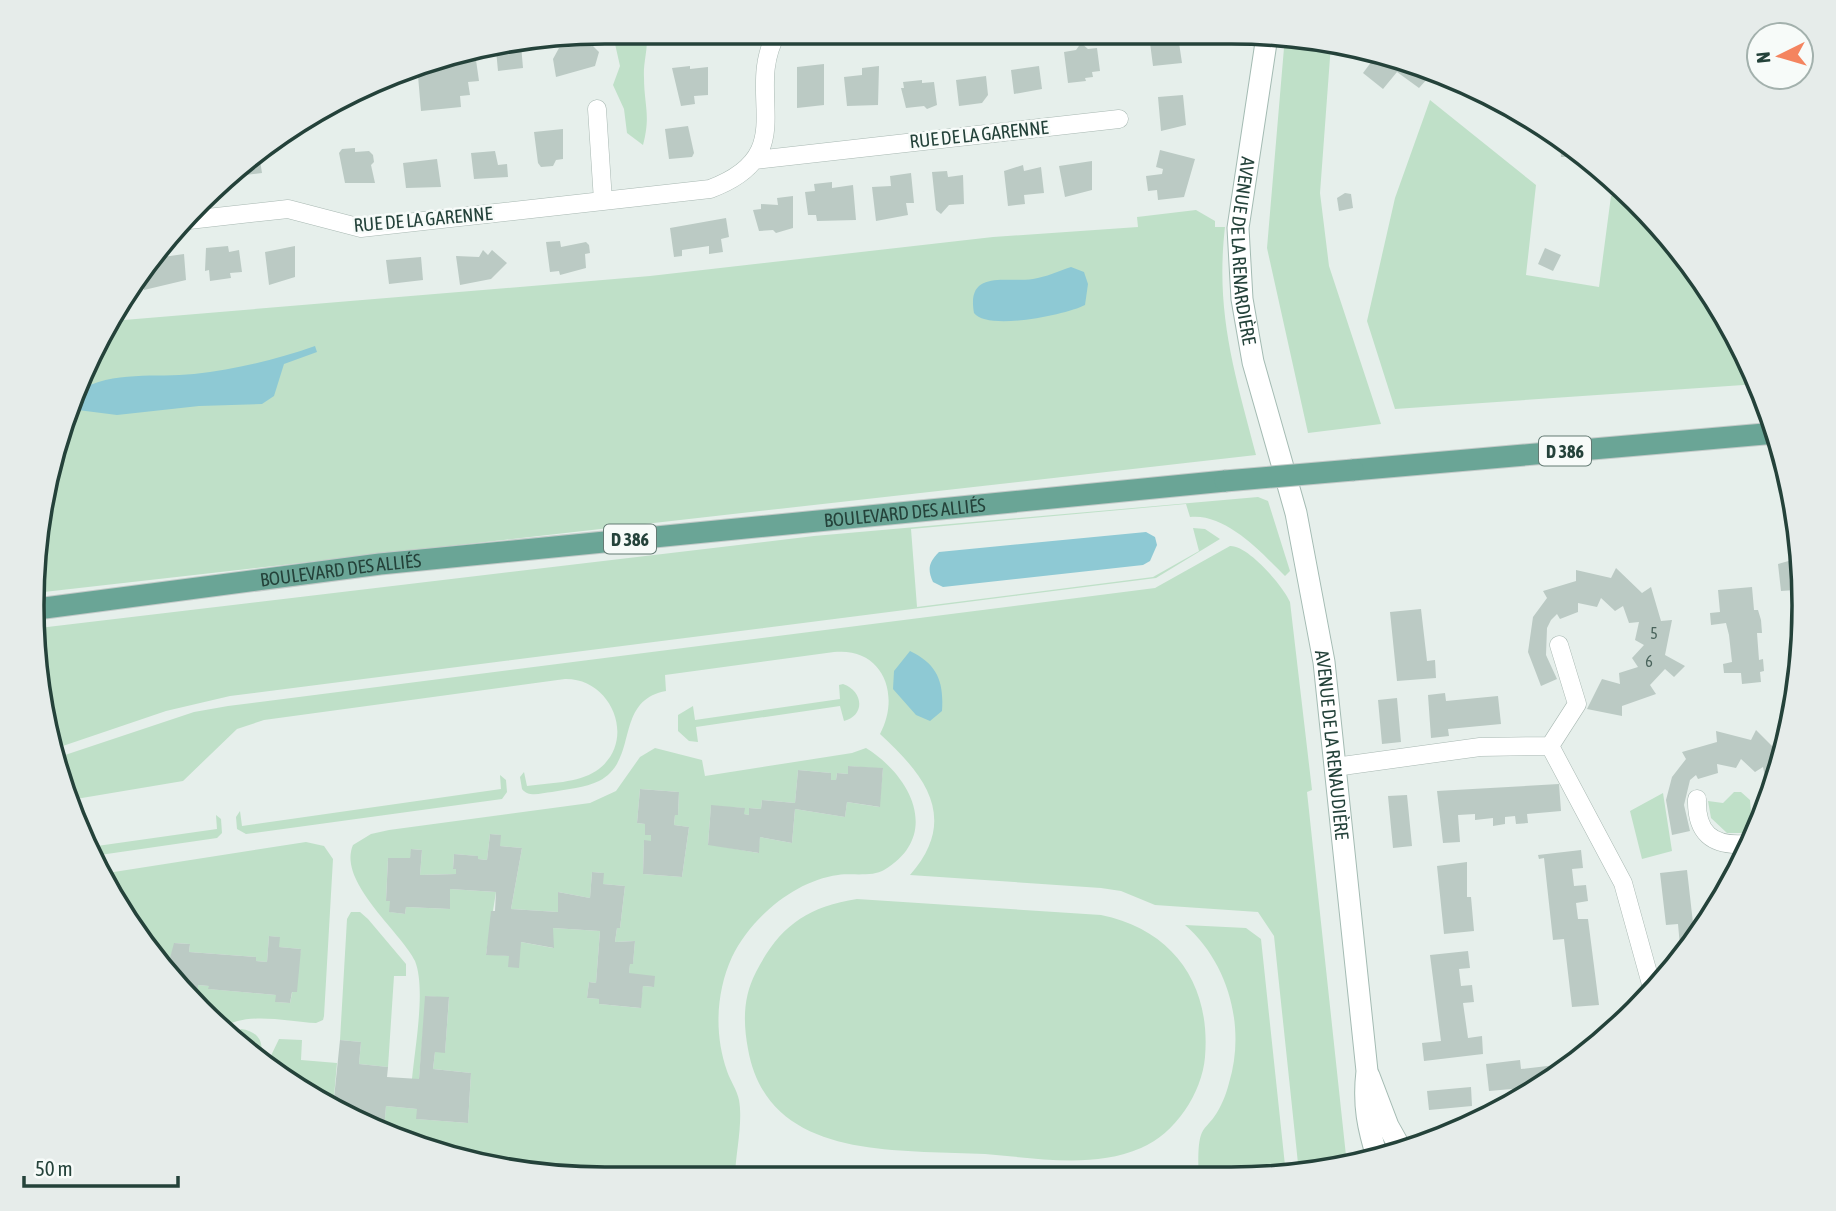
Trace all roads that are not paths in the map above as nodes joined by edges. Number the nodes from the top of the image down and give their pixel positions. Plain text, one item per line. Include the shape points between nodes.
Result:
1 (774, 44) edge
2 (1266, 45) edge
3 (597, 109) dead end
4 (1119, 119) dead end
5 (755, 160) junction
6 (603, 201) junction
7 (202, 215) edge
8 (1270, 424) joint
9 (1765, 434) edge
10 (44, 608) edge
11 (1559, 645) dead end
12 (1550, 746) junction
13 (1335, 767) junction
14 (1697, 799) dead end
15 (1738, 844) edge
16 (1650, 980) edge
17 (1367, 1071) junction
18 (1396, 1142) edge
19 (1375, 1148) edge

1 - 5 street via 766,69 766,133
2 - 8 street, AVENUE DE LA RENARDIÈRE via 1238,228 1242,299
3 - 6 street
4 - 5 street, RUE DE LA GARENNE
5 - 6 street, RUE DE LA GARENNE via 736,180 710,189
6 - 7 street, RUE DE LA GARENNE via 360,228 288,209
8 - 13 street, AVENUE DE LA RENAUDIÈRE via 1309,579
9 - 10 main road, BOULEVARD DES ALLIÉS / D 386, bridge via 1225,481 380,564
11 - 12 street via 1577,704
12 - 13 street via 1480,747
12 - 16 street via 1623,883
13 - 17 street, AVENUE DE LA RENAUDIÈRE
14 - 15 street via 1696,815 1706,834 1724,845
17 - 18 street, AVENUE DE LA RENAUDIÈRE
17 - 19 street, AVENUE DE LA RENAUDIÈRE via 1365,1115

